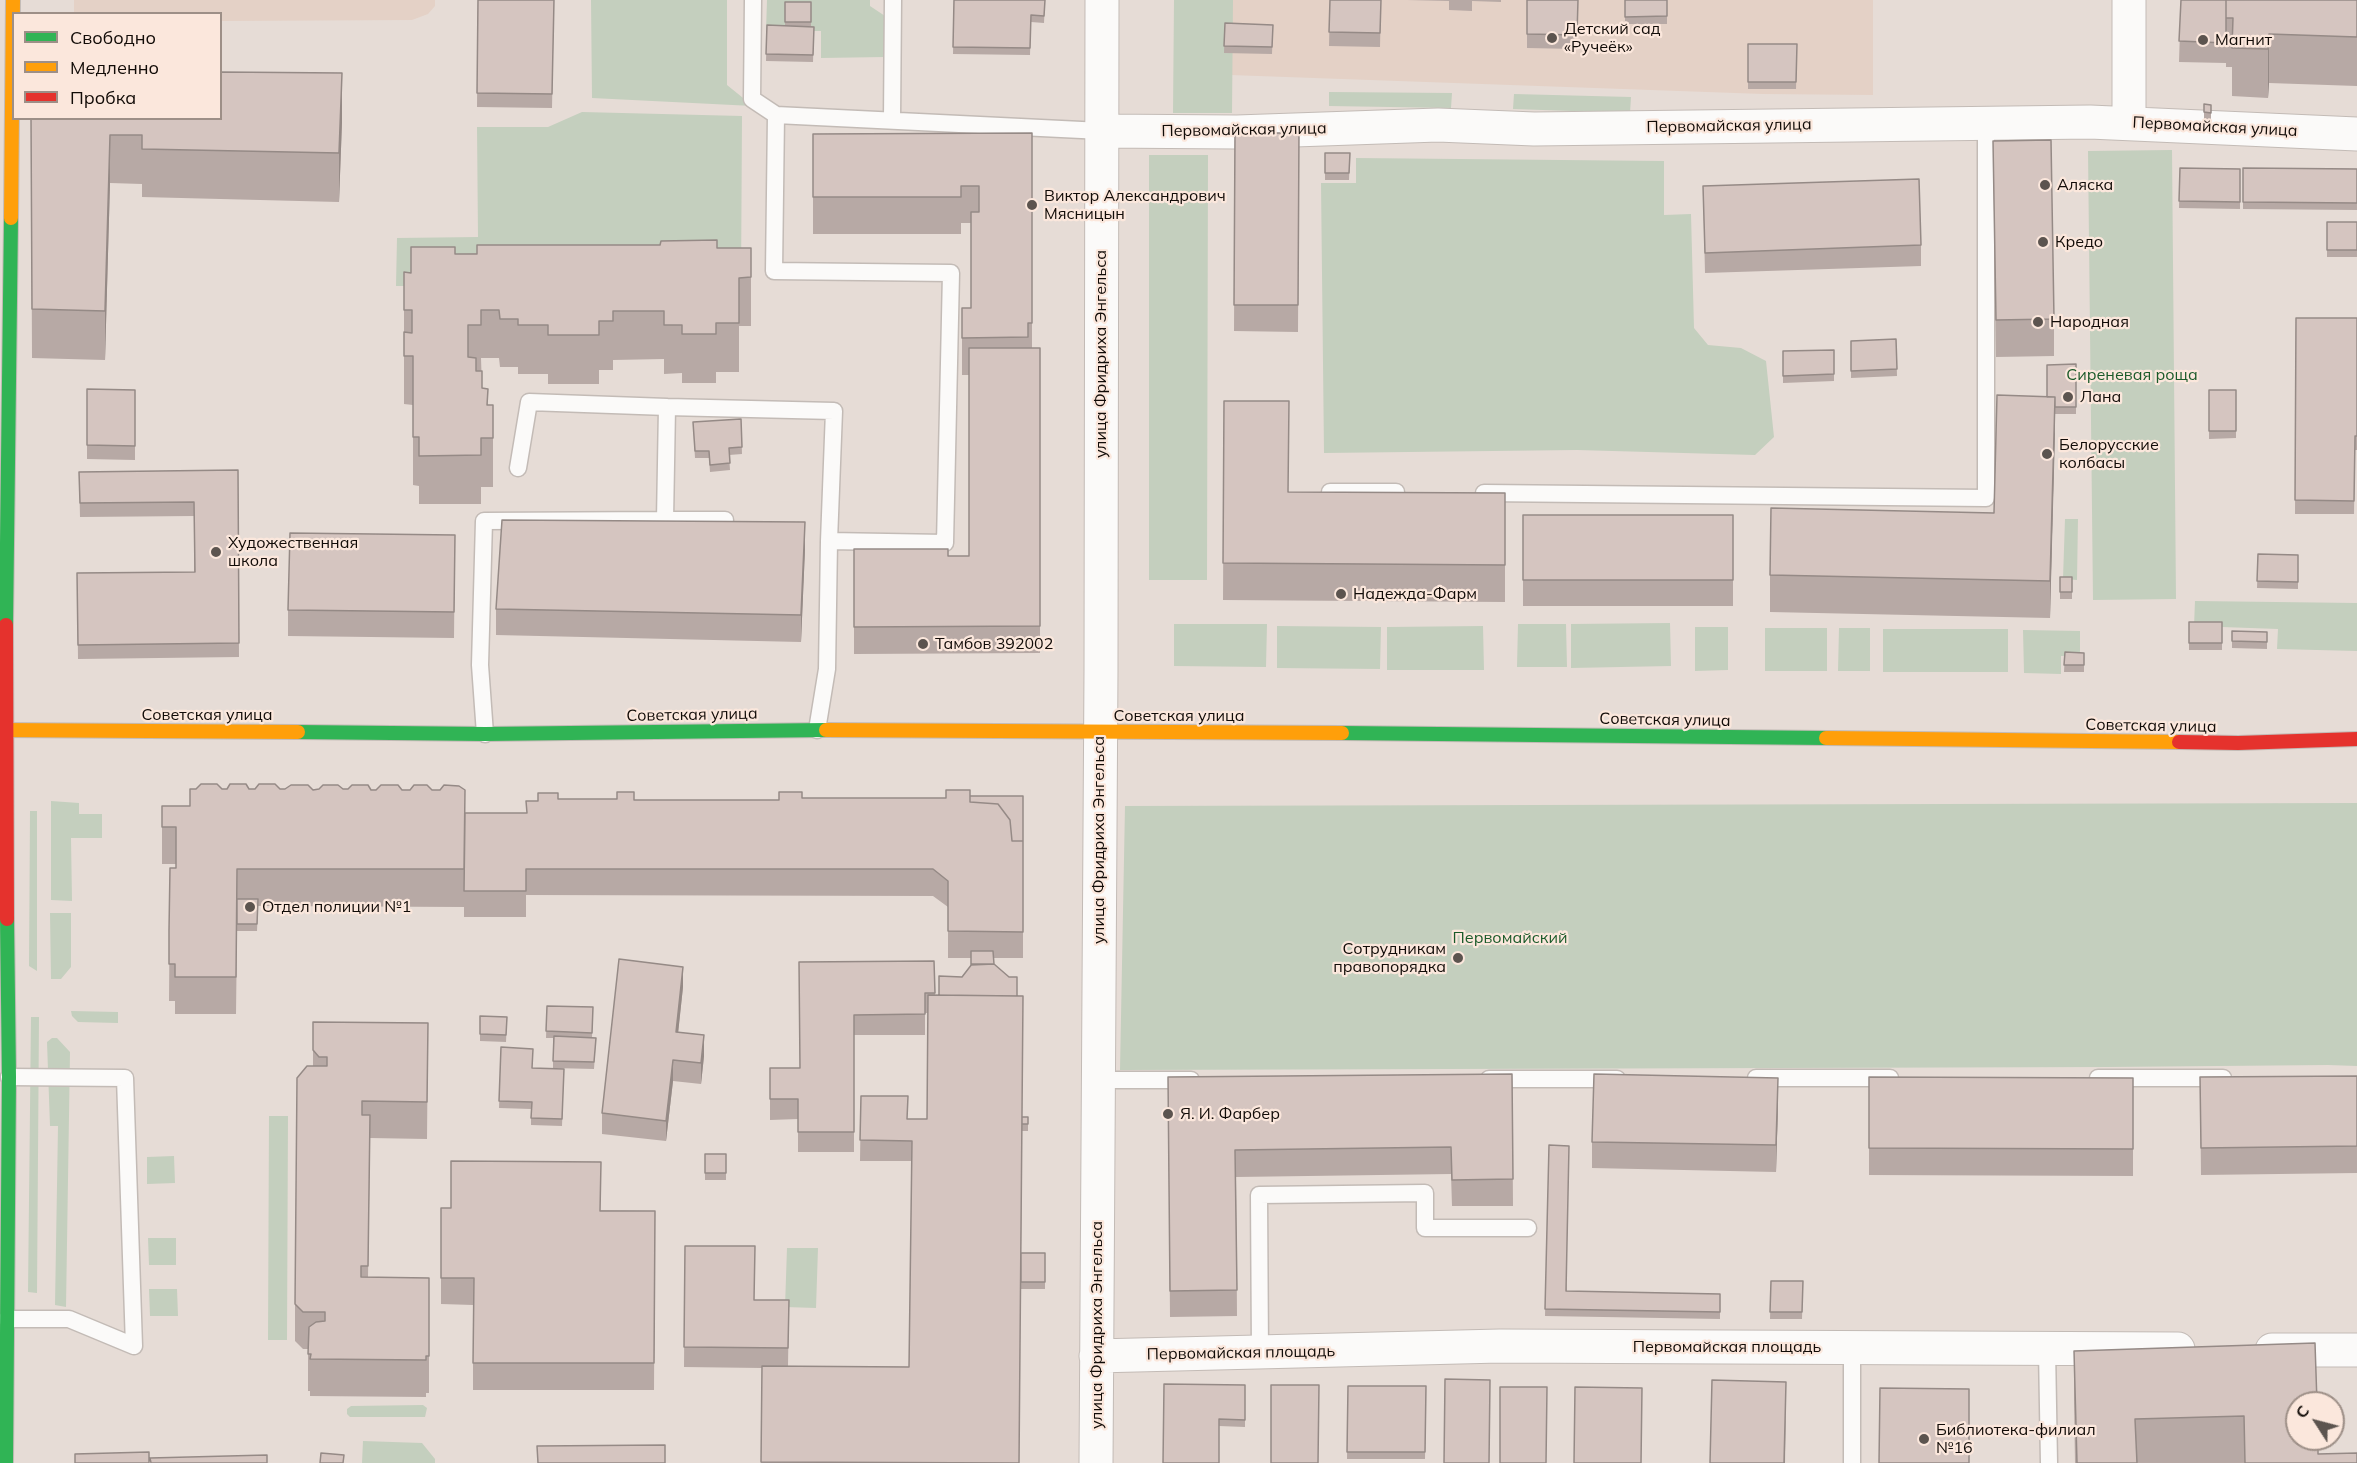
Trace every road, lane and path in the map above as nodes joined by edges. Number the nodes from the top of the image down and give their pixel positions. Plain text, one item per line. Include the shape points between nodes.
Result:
1 (753, 0) edge
2 (893, 0) edge
3 (1102, 0) edge
4 (2129, 0) edge
5 (9, 2) edge
6 (6, 112) edge
7 (776, 115) junction
8 (892, 119) junction
9 (1986, 123) junction
10 (2129, 123) junction
11 (1102, 132) junction
12 (2357, 134) edge
13 (5, 340) edge
14 (667, 407) junction
15 (518, 468) dead end
16 (1330, 492) edge
17 (1414, 493) edge
18 (1473, 493) edge
19 (665, 520) junction
20 (725, 520) edge
21 (829, 541) junction
22 (2, 730) edge
23 (818, 730) junction
24 (1100, 732) junction
25 (485, 734) junction
26 (2357, 740) edge
27 (9, 1077) junction
28 (1738, 1078) edge
29 (1900, 1078) edge
30 (2076, 1078) edge
31 (2240, 1078) edge
32 (1473, 1079) edge
33 (1631, 1079) edge
34 (1099, 1080) junction
35 (1207, 1080) edge
36 (1528, 1228) dead end
37 (8, 1319) junction
38 (1852, 1348) junction
39 (2047, 1349) junction
40 (2202, 1350) edge
41 (2238, 1350) edge
42 (2357, 1350) edge
43 (1260, 1353) junction
44 (1096, 1356) junction
45 (6, 1463) edge
46 (1095, 1463) edge
47 (1852, 1463) edge
48 (2049, 1463) edge

1 - 7 lane via 752,99
2 - 8 lane
3 - 11 street, улица Фридриха Энгельса
4 - 10 street
5 - 6 main road
6 - 13 main road
7 - 8 lane
7 - 21 lane via 774,271 951,273 945,543
8 - 11 lane
9 - 10 street, Первомайская улица
9 - 11 street, Первомайская улица via 1534,129 1438,125
9 - 18 lane via 1986,498
10 - 12 street, Первомайская улица
11 - 24 street, улица Фридриха Энгельса
13 - 22 main road
14 - 15 lane via 529,402
14 - 19 lane
14 - 21 lane via 834,411
16 - 17 lane
19 - 20 lane
19 - 25 lane via 484,521 480,664
21 - 23 lane via 827,669
22 - 25 main road, Советская улица
22 - 27 main road
23 - 24 main road, Советская улица
23 - 25 main road, Советская улица
24 - 26 main road, Советская улица via 2226,743
24 - 34 street, улица Фридриха Энгельса
27 - 37 main road
27 - 37 lane via 125,1078 134,1346 69,1319
28 - 29 lane
30 - 31 lane
32 - 33 lane
34 - 35 lane
34 - 44 street, улица Фридриха Энгельса
36 - 43 lane via 1425,1228 1425,1193 1259,1195
37 - 45 main road
38 - 39 street, Первомайская площадь
38 - 43 street, Первомайская площадь via 1500,1347
38 - 47 lane
39 - 40 street, Первомайская площадь
39 - 48 lane
41 - 42 street
43 - 44 street, Первомайская площадь
44 - 46 street, улица Фридриха Энгельса

